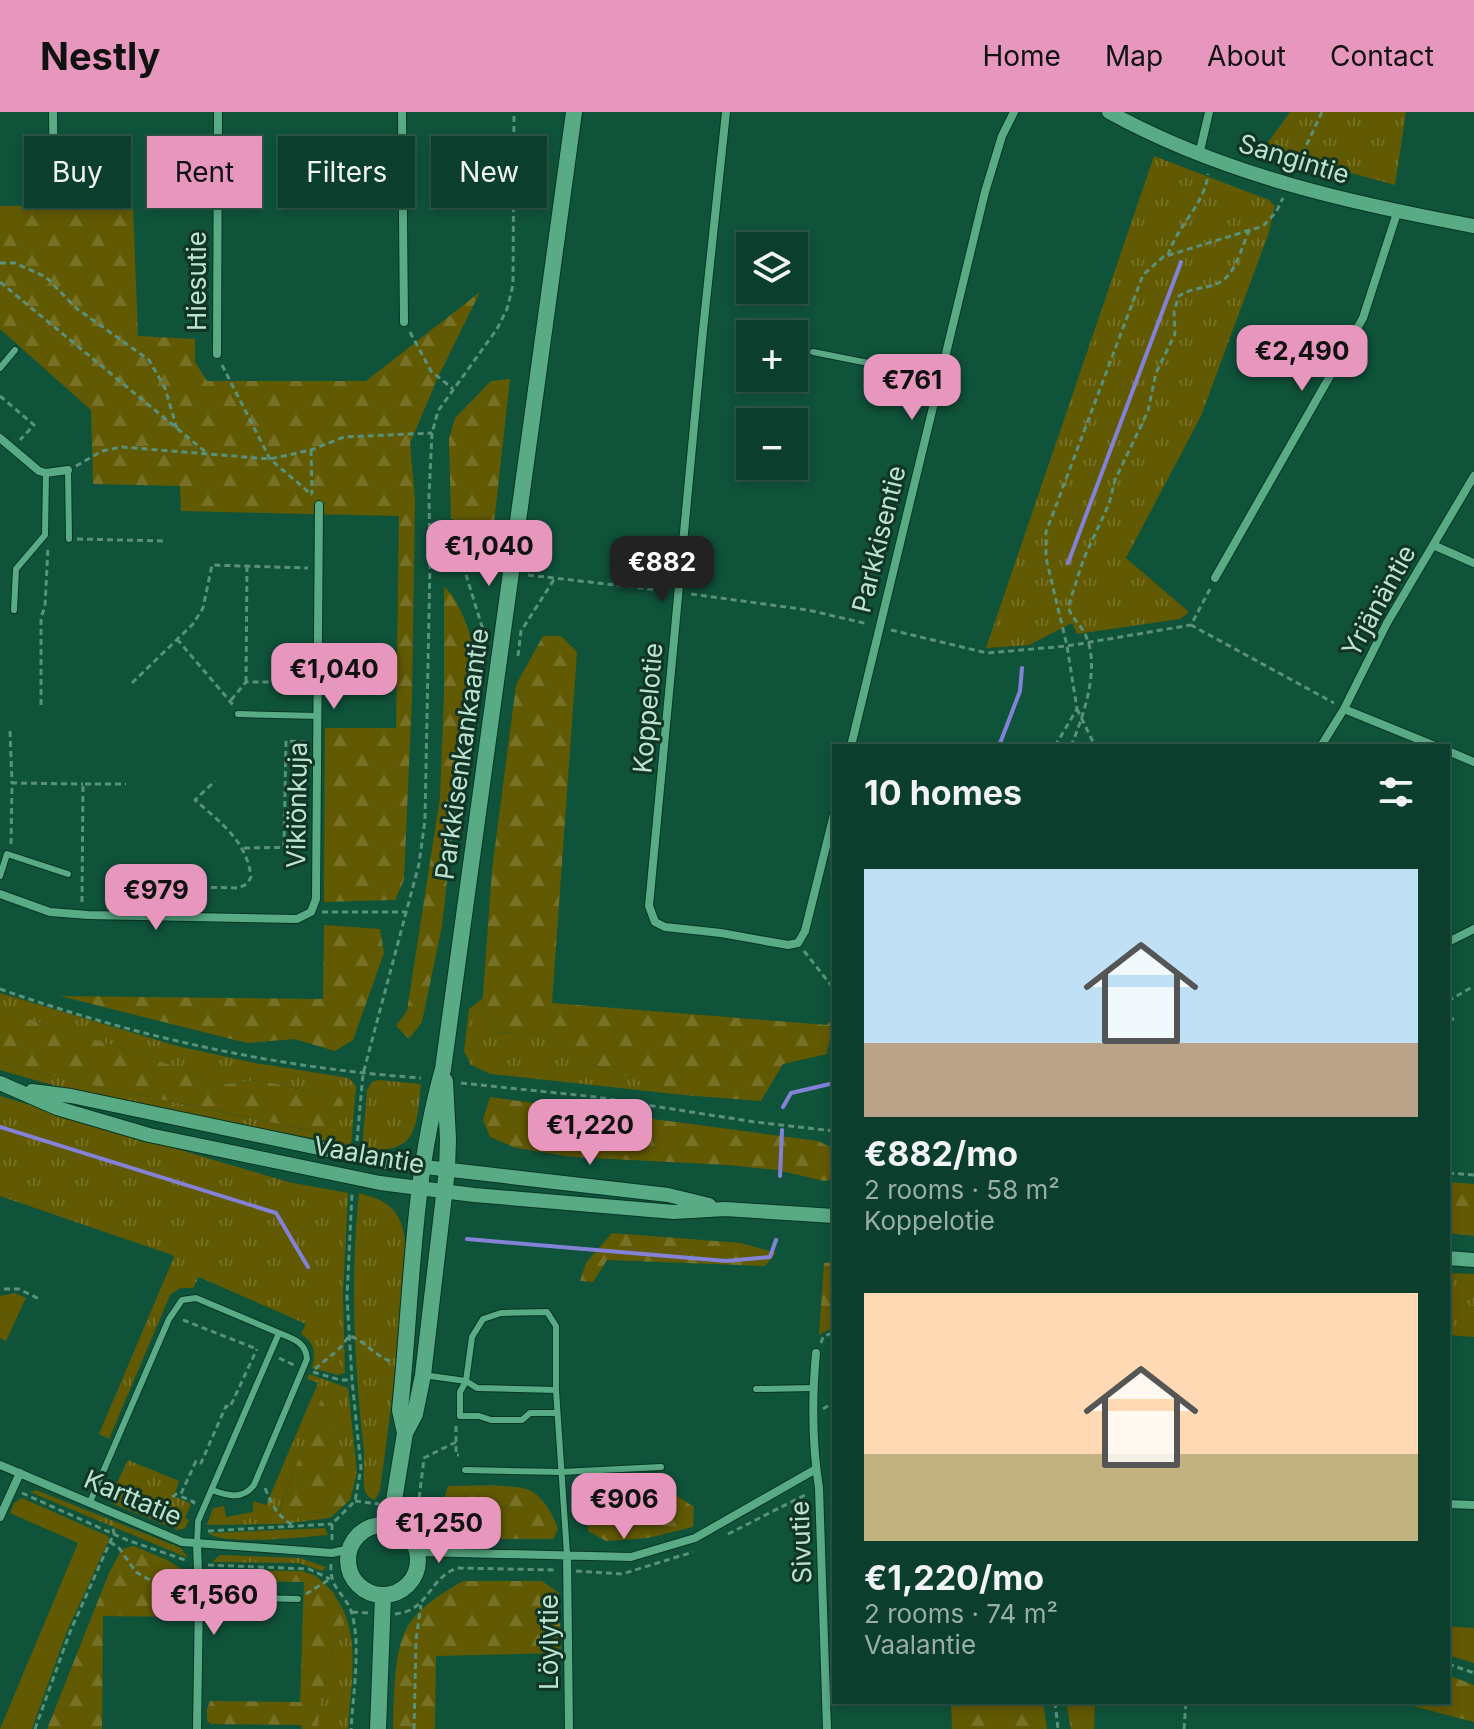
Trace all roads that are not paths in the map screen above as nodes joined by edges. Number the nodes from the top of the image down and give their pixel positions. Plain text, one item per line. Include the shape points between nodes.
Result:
1 (53, 112) edge
2 (218, 112) edge
3 (402, 112) edge
4 (574, 112) edge
5 (726, 112) edge
6 (1014, 112) edge
7 (1109, 112) edge
8 (1209, 112) edge
9 (53, 136) edge
10 (1199, 155) junction
11 (1397, 213) junction
12 (1474, 226) edge
13 (404, 322) road end
14 (15, 350) dead end
15 (813, 352) dead end
16 (217, 354) road end
17 (0, 368) edge
18 (939, 377) junction
19 (0, 438) edge
20 (68, 470) joint
21 (46, 473) junction
22 (1474, 476) edge
23 (319, 505) road end
24 (69, 539) road end
25 (1433, 545) junction
26 (1474, 563) edge
27 (1215, 578) road end
28 (14, 610) dead end
29 (1344, 709) junction
30 (238, 714) dead end
31 (318, 716) junction
32 (851, 744) edge
33 (1322, 744) edge
34 (1430, 744) edge
35 (1450, 752) edge
36 (1474, 762) edge
37 (832, 822) edge
38 (68, 874) dead end
39 (0, 876) edge
40 (0, 894) edge
41 (1474, 929) edge
42 (1450, 941) edge
43 (443, 1069) junction
44 (0, 1083) edge
45 (15, 1089) junction
46 (422, 1167) junction
47 (447, 1170) junction
48 (420, 1189) junction
49 (445, 1192) junction
50 (725, 1209) junction
51 (832, 1216) edge
52 (1450, 1258) edge
53 (1474, 1260) edge
54 (279, 1333) junction
55 (816, 1353) road end
56 (404, 1370) junction
57 (423, 1375) junction
58 (466, 1381) junction
59 (813, 1388) junction
60 (756, 1389) dead end
61 (556, 1390) junction
62 (557, 1413) junction
63 (405, 1433) junction
64 (0, 1465) edge
65 (661, 1467) dead end
66 (816, 1469) junction
67 (465, 1470) dead end
68 (561, 1472) junction
69 (20, 1473) junction
70 (212, 1490) junction
71 (90, 1502) junction
72 (1450, 1504) edge
73 (1474, 1505) edge
74 (0, 1517) edge
75 (390, 1525) junction
76 (197, 1545) junction
77 (350, 1549) junction
78 (418, 1552) junction
79 (567, 1554) junction
80 (383, 1596) junction
81 (298, 1599) road end
82 (199, 1601) junction
83 (197, 1729) edge
84 (378, 1729) edge
85 (569, 1729) edge
86 (827, 1729) edge

1 - 9 street
2 - 16 street, Hiesutie
3 - 13 street
4 - 43 main road, Parkkisenkankaantie
5 - 37 street, Koppelotie via 649,906 655,922 798,943
6 - 18 street, Parkkisentie via 985,192
7 - 10 street, Sangintie
8 - 10 street
10 - 11 street, Sangintie
11 - 12 street, Sangintie
11 - 27 street via 1363,318
14 - 17 lane
15 - 18 lane
18 - 32 street, Parkkisentie
19 - 21 street
20 - 21 street
20 - 24 lane
21 - 28 lane via 45,535 16,569
22 - 25 street, Yrjänäntie
23 - 31 street, Vikiönkuja
25 - 26 street
25 - 29 street, Yrjänäntie
29 - 33 street, Yrjänäntie
29 - 34 street
30 - 31 lane
31 - 40 street, Vikiönkuja via 316,899 311,912 297,919 82,914 50,912
35 - 36 street
38 - 39 lane via 7,854
41 - 42 street
43 - 46 main road, Parkkisenkankaantie
43 - 47 main road, Parkkisenkankaantie
44 - 45 street, Vaalantie
45 - 46 street, Vaalantie
45 - 48 street, Vaalantie via 57,1108 149,1135
46 - 47 street, Vaalantie
46 - 48 main road, Parkkisenkankaantie
47 - 49 main road, Parkkisenkankaantie
47 - 50 street, Vaalantie via 668,1195
48 - 49 street, Vaalantie
48 - 56 main road, Parkkisenkankaantie
49 - 50 street, Vaalantie via 674,1212
49 - 57 main road, Parkkisenkankaantie
50 - 51 street, Vaalantie
52 - 53 street
54 - 70 lane
54 - 70 lane via 305,1347 307,1359 258,1475 252,1489 239,1495
54 - 71 lane via 196,1298 182,1300
55 - 59 street, Sivutie
56 - 57 lane
56 - 63 main road, Parkkisenkankaantie via 400,1410
57 - 58 lane
57 - 63 main road, Parkkisenkankaantie
58 - 61 lane via 477,1388
58 - 61 lane via 472,1337 483,1319 501,1313 547,1312 556,1326
58 - 62 lane via 460,1392 460,1416 522,1420 530,1413
59 - 60 lane
59 - 66 street, Sivutie
61 - 62 lane
62 - 68 lane
63 - 75 main road, Parkkisenkankaantie
64 - 69 street, Karttatie
65 - 68 lane
66 - 79 street via 695,1538 631,1557
66 - 86 street, Sivutie
67 - 68 lane
68 - 79 lane
69 - 71 street, Karttatie
69 - 74 street
70 - 76 lane via 198,1521
71 - 76 street, Karttatie
72 - 73 street
75 - 77 main road via 369,1528
75 - 78 main road via 405,1532
76 - 77 street, Karttatie via 332,1553
76 - 82 street
77 - 80 main road via 351,1576 362,1589
78 - 79 street
78 - 80 main road via 413,1580
79 - 85 street, Löylytie
80 - 84 main road
81 - 82 lane
82 - 83 street

